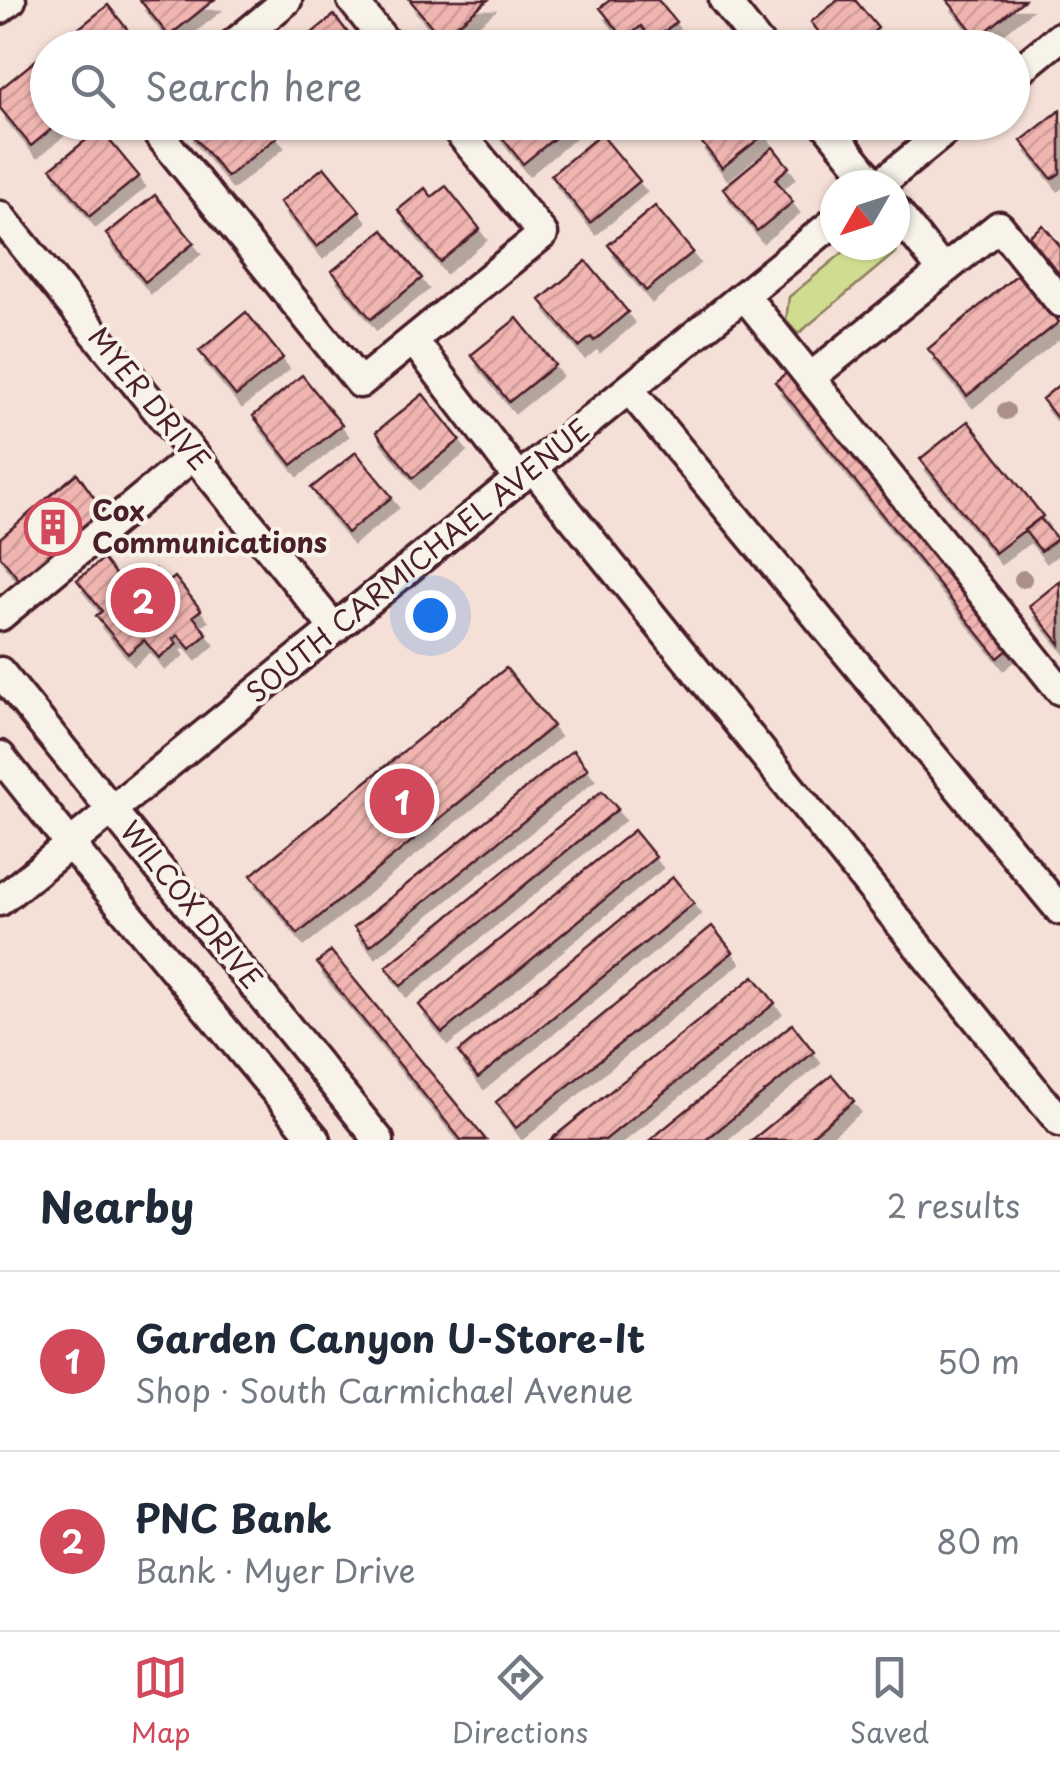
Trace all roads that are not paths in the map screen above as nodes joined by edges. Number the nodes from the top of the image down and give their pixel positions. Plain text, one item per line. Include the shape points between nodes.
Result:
1 (11, 0) edge
2 (288, 0) edge
3 (352, 0) edge
4 (724, 0) edge
5 (0, 9) edge
6 (253, 11) edge
7 (376, 30) edge
8 (748, 30) edge
9 (1060, 37) edge
10 (1030, 61) edge
11 (163, 140) edge
12 (466, 140) edge
13 (839, 140) edge
14 (933, 140) edge
15 (864, 170) edge
16 (896, 170) edge
17 (0, 216) edge
18 (910, 229) edge
19 (820, 233) edge
20 (943, 271) junction
21 (744, 295) junction
22 (1060, 302) edge
23 (413, 340) junction
24 (810, 378) junction
25 (629, 389) junction
26 (194, 455) junction
27 (525, 473) junction
28 (0, 616) edge
29 (335, 628) junction
30 (0, 672) edge
31 (1060, 690) edge
32 (0, 756) edge
33 (114, 810) junction
34 (70, 844) junction
35 (0, 901) edge
36 (1060, 910) edge
37 (1060, 1122) edge
38 (316, 1140) edge
39 (380, 1140) edge

1 - 5 street
2 - 6 street
3 - 7 street
4 - 8 street
9 - 10 street
11 - 23 street via 360,383
12 - 23 street via 542,234
13 - 15 street
14 - 16 street
17 - 26 street, MYER DRIVE
18 - 20 street
19 - 21 street, SOUTH CARMICHAEL AVENUE
20 - 22 street via 999,226
20 - 24 street
21 - 24 street
21 - 25 street, SOUTH CARMICHAEL AVENUE
23 - 27 street
24 - 31 street
25 - 27 street, SOUTH CARMICHAEL AVENUE
25 - 36 street
26 - 28 street
26 - 29 street, MYER DRIVE
27 - 29 street, SOUTH CARMICHAEL AVENUE
27 - 37 street
29 - 33 street, SOUTH CARMICHAEL AVENUE
30 - 33 street, WILCOX DRIVE
32 - 34 street, WILCOX DRIVE
33 - 34 street, SOUTH CARMICHAEL AVENUE
33 - 39 street, WILCOX DRIVE
34 - 35 street, SOUTH CARMICHAEL AVENUE
34 - 38 street, WILCOX DRIVE

